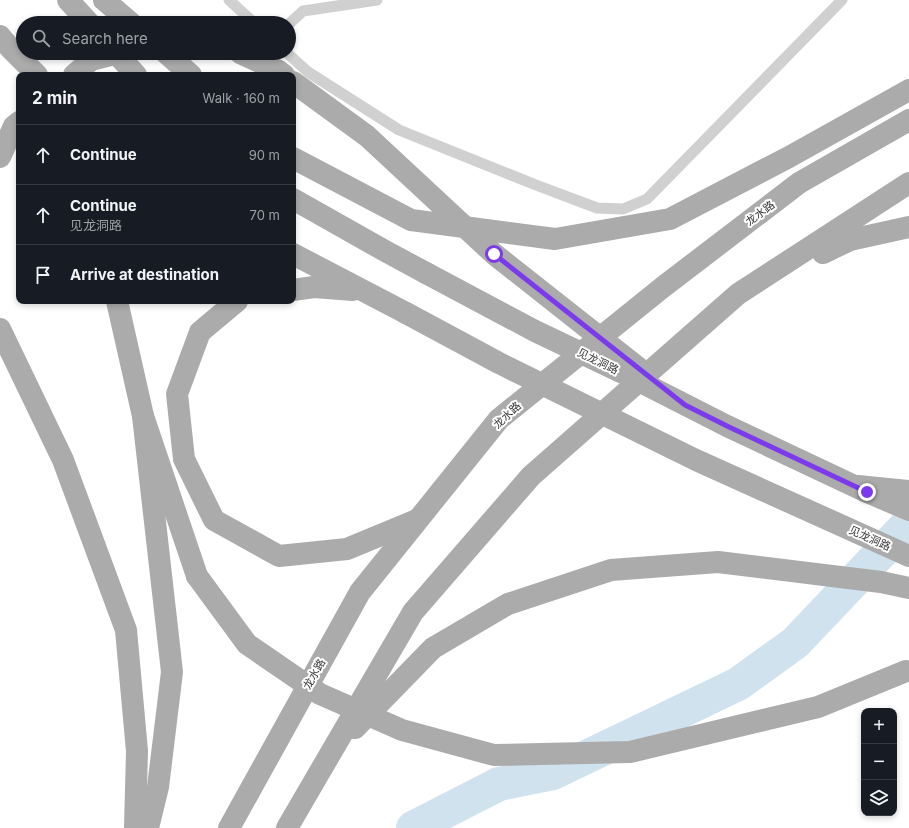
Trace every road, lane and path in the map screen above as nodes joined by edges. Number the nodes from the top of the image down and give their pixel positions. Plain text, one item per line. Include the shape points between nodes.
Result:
1 (68, 0) edge
2 (104, 0) edge
3 (230, 0) edge
4 (377, 0) edge
5 (842, 0) edge
6 (83, 16) edge
7 (123, 16) edge
8 (247, 16) edge
9 (296, 18) edge
10 (0, 36) edge
11 (0, 40) edge
12 (16, 54) edge
13 (22, 60) edge
14 (91, 60) edge
15 (122, 60) edge
16 (174, 60) edge
17 (255, 60) edge
18 (295, 60) edge
19 (17, 72) edge
20 (34, 72) edge
21 (77, 72) edge
22 (133, 72) edge
23 (188, 72) edge
24 (280, 72) edge
25 (296, 84) edge
26 (909, 90) edge
27 (909, 120) edge
28 (16, 124) edge
29 (0, 157) edge
30 (296, 160) edge
31 (909, 183) edge
32 (296, 201) edge
33 (909, 226) edge
34 (296, 256) edge
35 (296, 290) edge
36 (364, 291) junction
37 (738, 294) junction
38 (118, 304) edge
39 (233, 304) edge
40 (0, 329) edge
41 (685, 405) junction
42 (143, 416) junction
43 (854, 486) junction
44 (909, 491) edge
45 (909, 510) edge
46 (418, 520) junction
47 (909, 556) edge
48 (909, 588) edge
49 (907, 670) edge
50 (329, 755) junction
51 (291, 820) edge
52 (135, 828) edge
53 (148, 828) edge
54 (229, 828) edge

1 - 6 main road
2 - 7 main road
3 - 8 lane
4 - 9 lane via 303,11
5 - 18 lane via 647,199 623,210 597,208 399,130 308,72
10 - 12 main road
11 - 19 main road
13 - 20 main road
14 - 21 main road, bridge
15 - 22 main road
16 - 23 main road
17 - 24 main road
25 - 41 main road, bridge via 367,136 494,254
26 - 30 main road via 670,219 554,239 411,220
27 - 46 main road, 龙水路 via 800,183 663,287 500,419
28 - 29 main road
31 - 37 main road
32 - 41 main road, 见龙洞路, bridge via 426,273
33 - 37 main road via 850,240
34 - 36 main road, 见龙洞路
35 - 36 main road via 314,287
36 - 47 main road, 见龙洞路, bridge via 696,460
37 - 50 main road via 531,476 413,612
38 - 42 main road
39 - 46 main road via 200,332 178,394 184,458 214,520 279,556 347,549
40 - 52 main road via 63,460 126,630 137,751
41 - 43 main road, 见龙洞路, bridge
42 - 49 main road, bridge via 197,576 247,644 320,694 402,730 494,755 630,752 818,707
42 - 53 main road via 172,672 158,787
43 - 44 main road
43 - 45 main road, 见龙洞路, bridge
46 - 54 main road, 龙水路 via 360,592
48 - 50 main road via 881,582 718,562 611,570 508,604 434,648
50 - 51 main road

